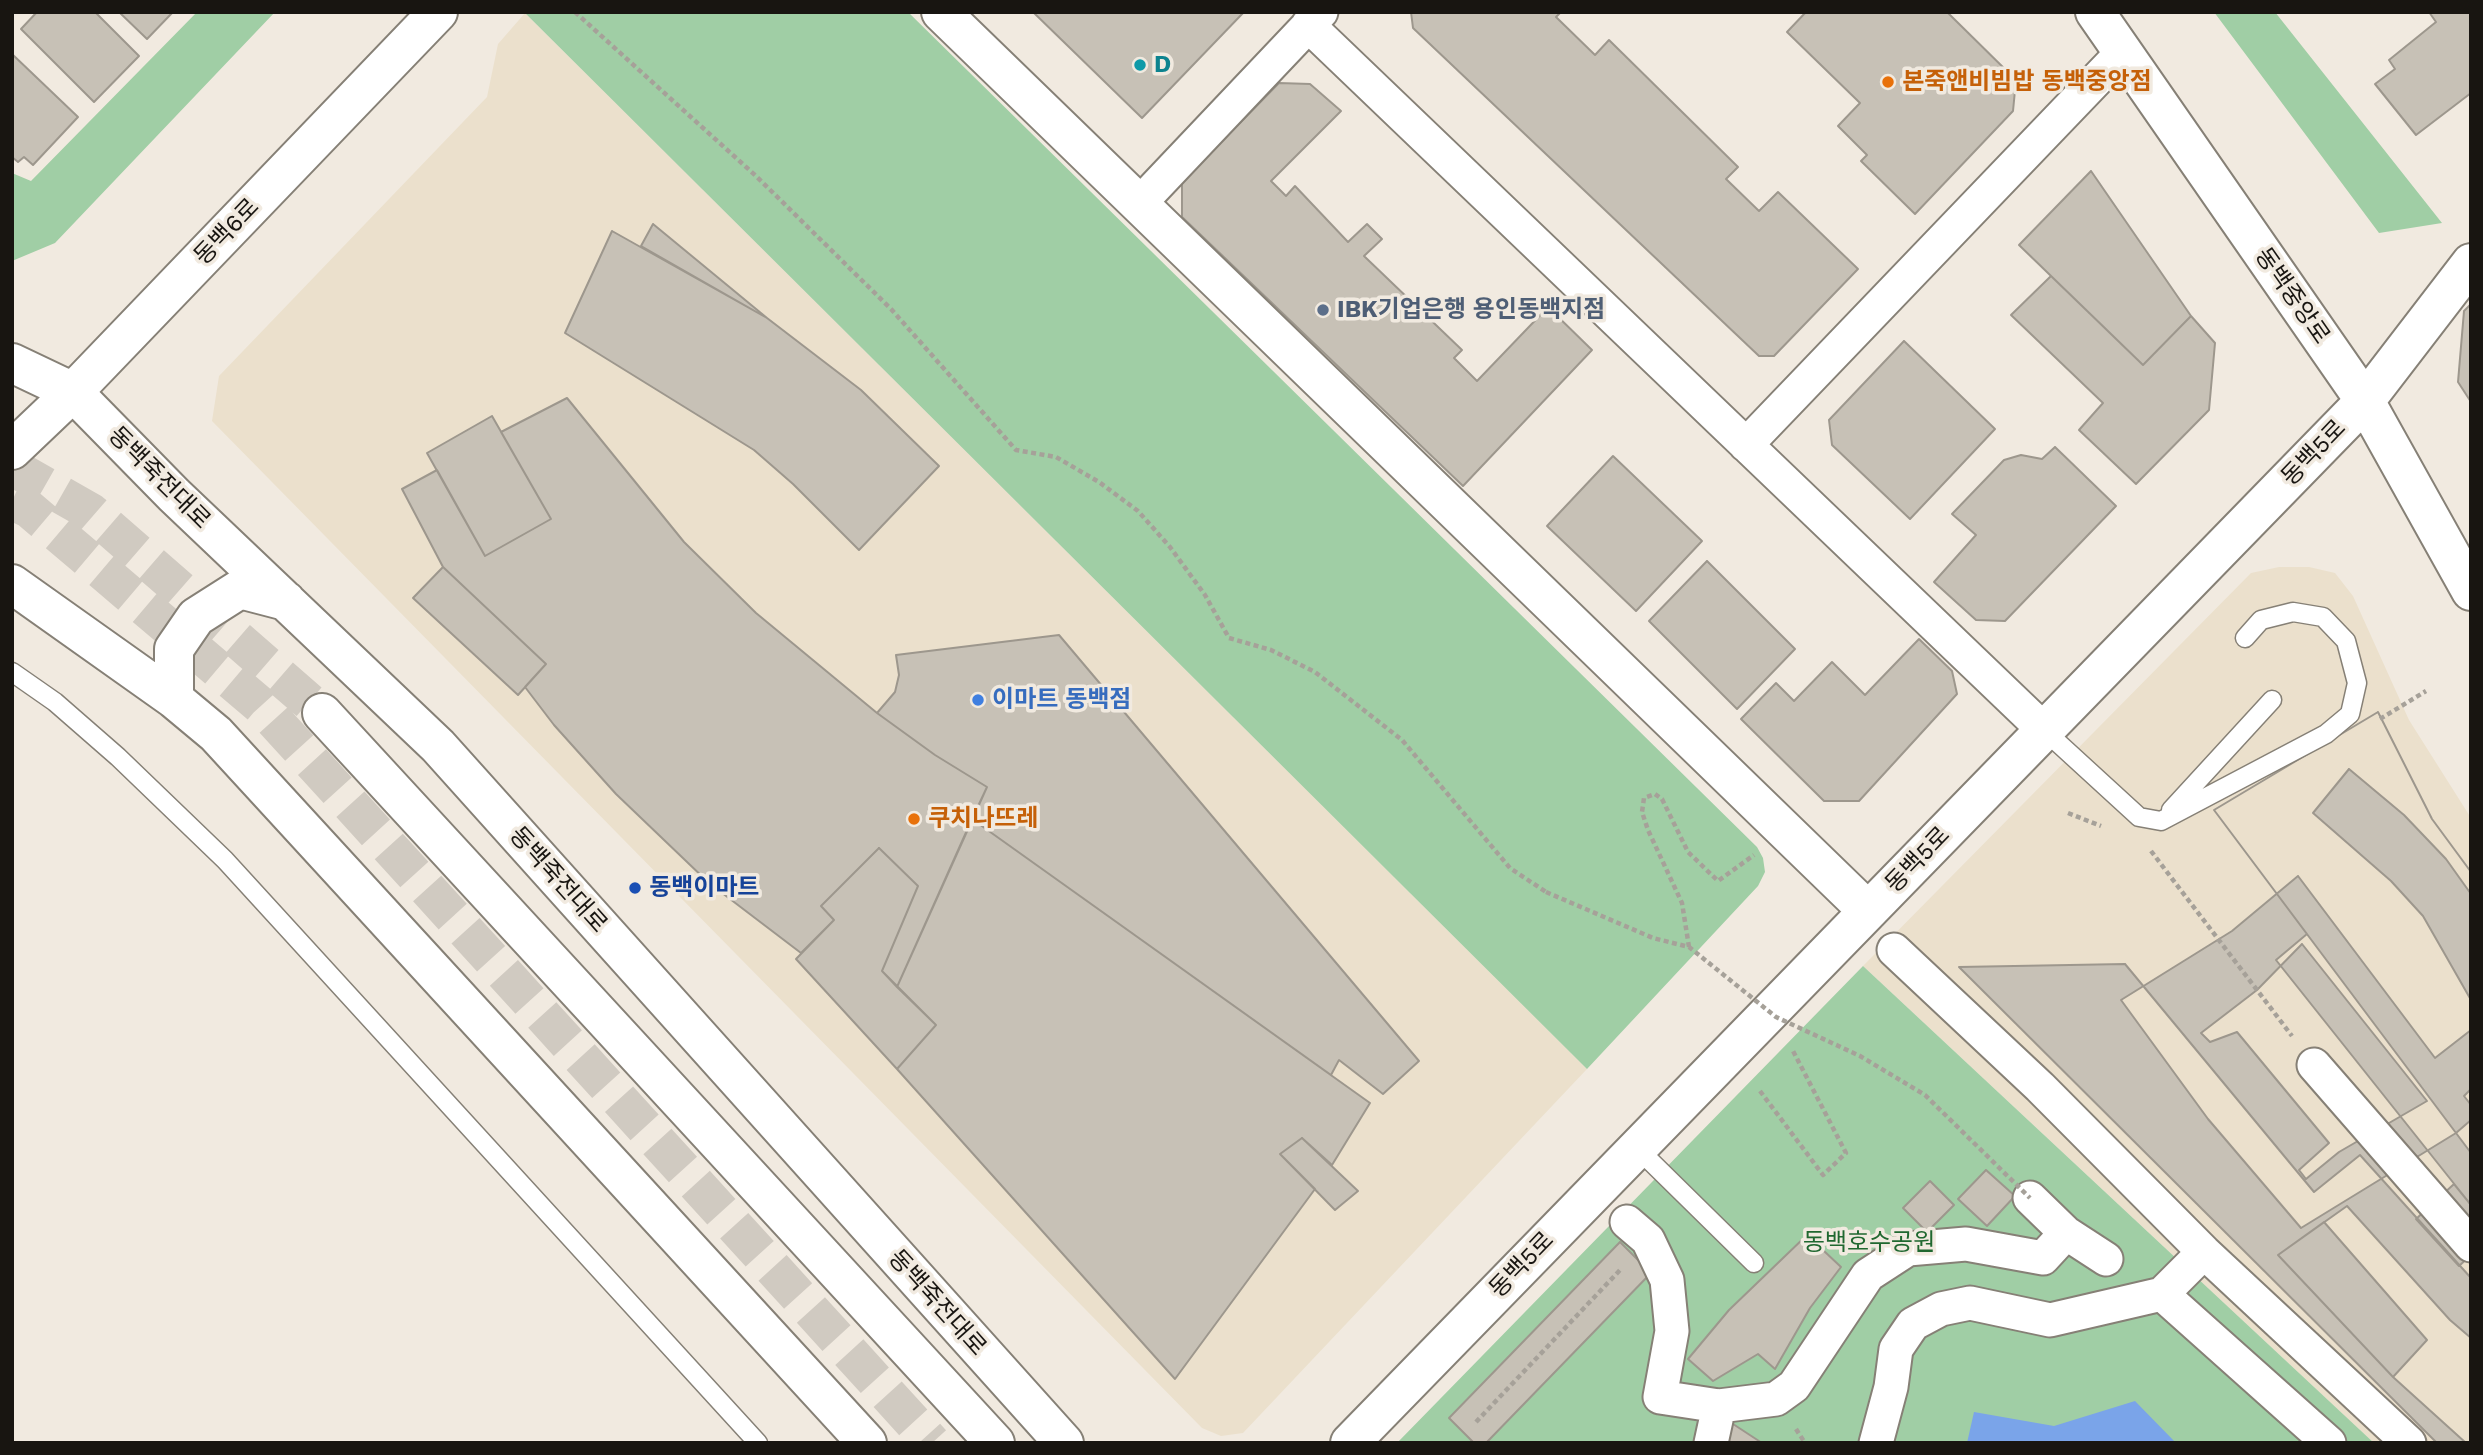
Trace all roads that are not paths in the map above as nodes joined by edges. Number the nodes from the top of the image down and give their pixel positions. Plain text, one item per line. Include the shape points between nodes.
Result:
1 (438, 12) edge
2 (940, 12) edge
3 (2095, 12) edge
4 (1314, 19) edge
5 (2122, 53) junction
6 (1140, 202) junction
7 (2471, 263) edge
8 (12, 363) edge
9 (73, 391) junction
10 (2365, 401) junction
11 (1746, 445) junction
12 (12, 450) edge
13 (12, 584) edge
14 (2471, 591) edge
15 (286, 601) junction
16 (2245, 638) dead end
17 (12, 672) edge
18 (174, 699) junction
19 (2272, 700) dead end
20 (322, 713) tunnel mouth
21 (2044, 730) junction
22 (2161, 821) junction
23 (1868, 911) junction
24 (1894, 950) dead end
25 (2314, 1065) road end
26 (1636, 1147) junction
27 (2030, 1198) road end
28 (1637, 1231) road end
29 (2066, 1233) junction
30 (2471, 1245) edge
31 (2204, 1252) junction
32 (2106, 1259) dead end
33 (1754, 1264) dead end
34 (2162, 1294) junction
35 (1719, 1406) junction
36 (1032, 1408) junction
37 (758, 1443) edge
38 (867, 1443) edge
39 (995, 1443) edge
40 (1064, 1443) edge
41 (1081, 1443) edge
42 (1350, 1443) edge
43 (1711, 1443) edge
44 (1876, 1443) edge
45 (2329, 1443) edge
46 (2409, 1443) edge

1 - 9 street, 동백6로
2 - 6 street
3 - 5 street, 동백중앙로
4 - 6 street
4 - 11 street
5 - 10 street, 동백중앙로
5 - 11 street
6 - 23 street
7 - 10 street, 동백5로
8 - 9 street, 동백죽전대로
9 - 12 street, 동백6로
9 - 15 street, 동백죽전대로
10 - 14 street, 동백중앙로
10 - 21 street, 동백5로
11 - 21 street
13 - 18 street
15 - 18 street via 240,589 196,617 174,649
15 - 36 street, 동백죽전대로 via 439,746
16 - 22 lane via 2261,620 2293,612 2323,617 2346,641 2357,683 2350,715 2326,734
17 - 37 lane via 118,757 225,860
18 - 38 street via 216,734
19 - 22 lane
20 - 39 street, 동백죽전대로
21 - 22 lane via 2139,817
21 - 23 street, 동백5로
23 - 26 street, 동백5로
24 - 31 street via 2040,1087
25 - 30 street
26 - 33 lane
26 - 42 street, 동백5로
27 - 29 street
28 - 35 street via 1667,1280 1672,1331 1660,1397
29 - 32 street
29 - 35 street via 2043,1258 1966,1244 1908,1250 1868,1275 1794,1386 1776,1399
31 - 34 street
31 - 46 street
34 - 44 street via 2050,1320 1970,1303 1941,1309 1913,1324 1896,1349
34 - 45 street
35 - 43 street
36 - 40 street, 동백죽전대로
36 - 41 street

